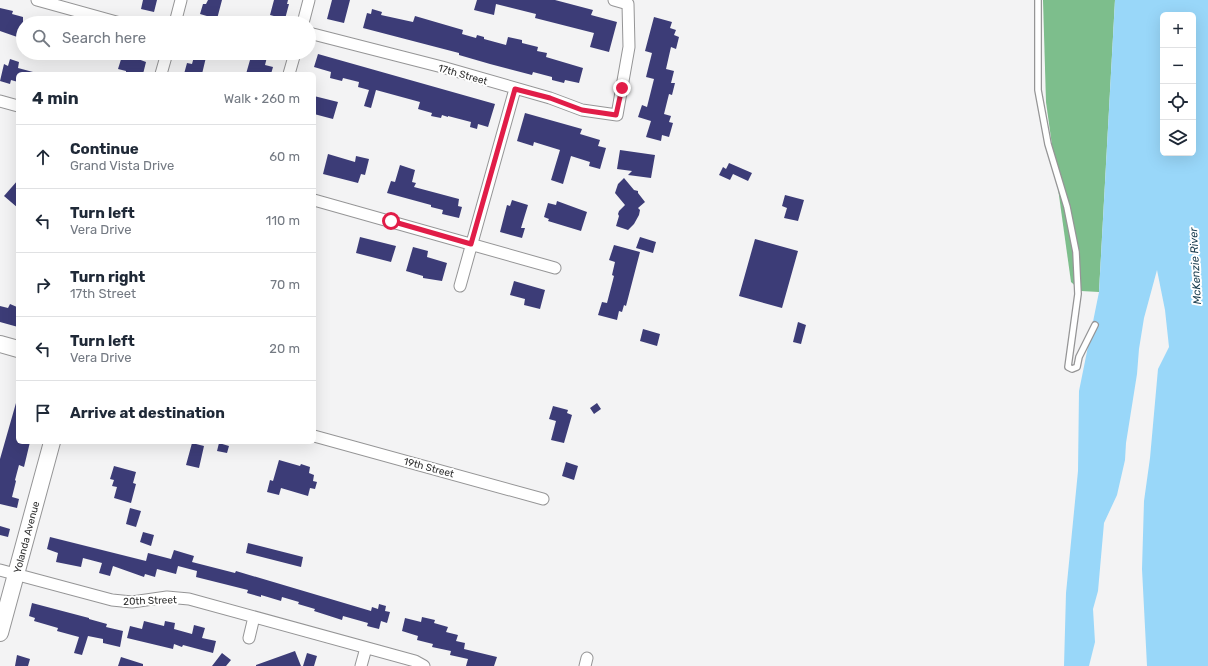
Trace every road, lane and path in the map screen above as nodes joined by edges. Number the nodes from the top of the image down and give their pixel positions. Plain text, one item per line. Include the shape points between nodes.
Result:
1 (36, 0) edge
2 (182, 0) edge
3 (309, 0) edge
4 (614, 0) edge
5 (1038, 0) edge
6 (94, 16) edge
7 (177, 16) edge
8 (305, 16) edge
9 (316, 36) edge
10 (165, 60) edge
11 (293, 60) edge
12 (162, 72) edge
13 (290, 72) edge
14 (515, 89) junction
15 (0, 101) edge
16 (16, 105) edge
17 (316, 201) edge
18 (471, 244) junction
19 (555, 268) dead end
20 (460, 286) dead end
21 (1095, 325) dead end
22 (0, 344) edge
23 (16, 348) edge
24 (316, 437) edge
25 (51, 444) edge
26 (543, 499) dead end
27 (0, 570) edge
28 (15, 574) junction
29 (254, 617) junction
30 (0, 633) edge
31 (249, 638) dead end
32 (366, 648) junction
33 (361, 666) edge
34 (424, 666) edge

1 - 6 street
2 - 7 street
3 - 8 street
4 - 14 street, 17th Street via 628,4 629,47 616,115 582,110
5 - 21 lane via 1038,90 1048,144 1067,207 1076,252 1078,294 1068,366 1072,369 1077,367 1079,357
9 - 14 street, 17th Street via 442,67
10 - 12 street
11 - 13 street
14 - 18 street
15 - 16 street
17 - 18 street
18 - 19 street
18 - 20 street
22 - 23 street
24 - 26 street, 19th Street
25 - 28 street, Yolanda Avenue
27 - 28 street, 20th Street
28 - 29 street, 20th Street via 112,600 132,602 167,597 189,599
28 - 30 street, Yolanda Avenue
29 - 31 street
29 - 32 street, 20th Street
32 - 33 street
32 - 34 street, 20th Street via 415,661

